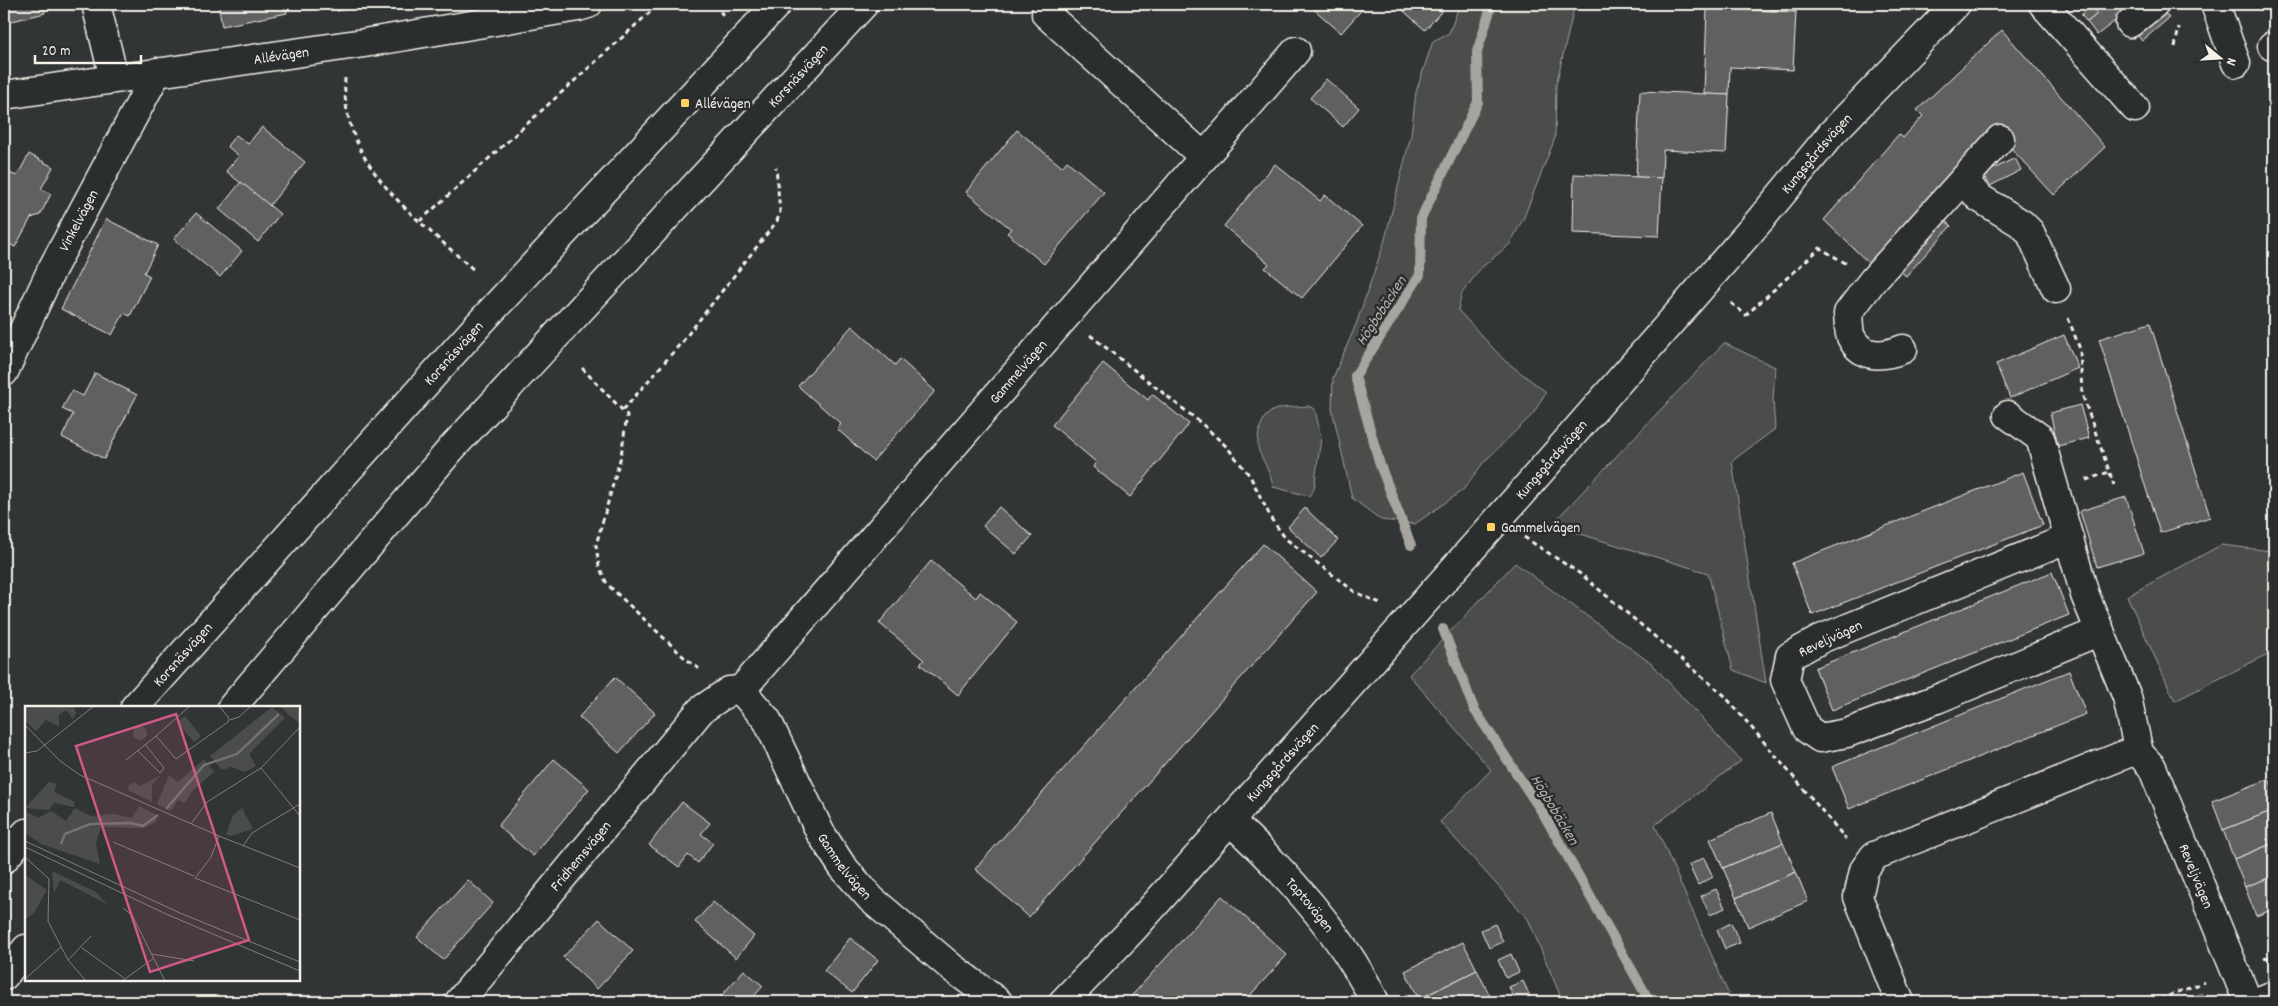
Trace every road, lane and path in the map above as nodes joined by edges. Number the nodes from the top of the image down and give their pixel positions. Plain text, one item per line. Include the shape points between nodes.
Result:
1 (96, 4) edge
2 (588, 4) edge
3 (659, 4) edge
4 (715, 4) edge
5 (778, 4) edge
6 (864, 4) edge
7 (1956, 4) edge
8 (2043, 4) edge
9 (2154, 4) edge
10 (2215, 4) edge
11 (1046, 14) dead end
12 (723, 15) dead end
13 (2130, 23) dead end
14 (348, 45) junction
15 (1296, 51) dead end
16 (2236, 63) dead end
17 (158, 72) junction
18 (114, 78) junction
19 (4, 96) edge
20 (2135, 108) dead end
21 (2000, 139) dead end
22 (1204, 157) junction
23 (776, 167) dead end
24 (1964, 179) junction
25 (420, 221) junction
26 (475, 271) dead end
27 (1873, 280) junction
28 (2056, 289) dead end
29 (1724, 297) dead end
30 (1067, 315) junction
31 (1903, 349) dead end
32 (2080, 349) dead end
33 (582, 368) dead end
34 (4, 372) edge
35 (623, 410) junction
36 (2008, 415) dead end
37 (2114, 485) dead end
38 (1520, 534) dead end
39 (2068, 538) junction
40 (1412, 616) junction
41 (2100, 631) junction
42 (735, 691) junction
43 (136, 706) edge
44 (233, 706) edge
45 (701, 710) joint
46 (2139, 753) junction
47 (1230, 821) junction
48 (25, 834) edge
49 (1850, 844) dead end
50 (4, 859) edge
51 (25, 950) edge
52 (4, 976) edge
53 (2274, 995) edge
54 (460, 1002) edge
55 (998, 1002) edge
56 (1063, 1002) edge
57 (1375, 1002) edge
58 (1900, 1002) edge
59 (2248, 1002) edge
60 (2256, 1002) edge

1 - 18 street
2 - 14 street, Allévägen
3 - 25 path
4 - 12 path
5 - 43 street, Korsnäsvägen via 474,330
6 - 44 street, Korsnäsvägen via 451,449
7 - 40 street, Kungsgårdsvägen via 1832,133 1760,220
8 - 20 street
9 - 13 street
10 - 16 street
11 - 22 street
14 - 17 street, Allévägen
14 - 25 path via 345,88 353,134 363,158 387,190
15 - 22 street, Gammelvägen
17 - 18 street, Allévägen
17 - 34 street, Vinkelvägen via 52,269
18 - 19 street, Allévägen
21 - 24 street
22 - 30 street, Gammelvägen
23 - 35 path via 780,212 777,221 682,342
24 - 27 street
24 - 28 street via 1978,196 2030,232
25 - 26 path
27 - 29 path via 1820,248 1746,315
27 - 31 street via 1848,313 1851,336 1857,345 1872,355
30 - 40 path via 1202,422 1227,447 1250,476 1272,520 1286,539 1355,592
30 - 42 street, Gammelvägen
32 - 37 path via 2082,394
33 - 35 path
35 - 42 path via 627,415 621,456 596,544 599,566 607,584 678,652
36 - 39 street, Reveljvägen via 2040,438
38 - 49 path via 1582,575 1724,695
39 - 41 street, Reveljvägen
39 - 41 street, Reveljvägen via 1823,638 1790,656 1785,680 1807,729 1820,738 1847,733
40 - 47 street, Kungsgårdsvägen
41 - 46 street, Reveljvägen via 2127,697
42 - 45 street, Gammelvägen
42 - 55 street, Gammelvägen via 767,720 820,832 842,866 871,899
45 - 54 street, Fridhemsvägen
46 - 58 street via 2121,755 1874,856 1864,870 1858,898
46 - 59 street, Reveljvägen via 2152,767
47 - 56 street, Kungsgårdsvägen
47 - 57 street, Taptovägen via 1303,896 1350,958
48 - 50 street
51 - 52 street
53 - 60 street

